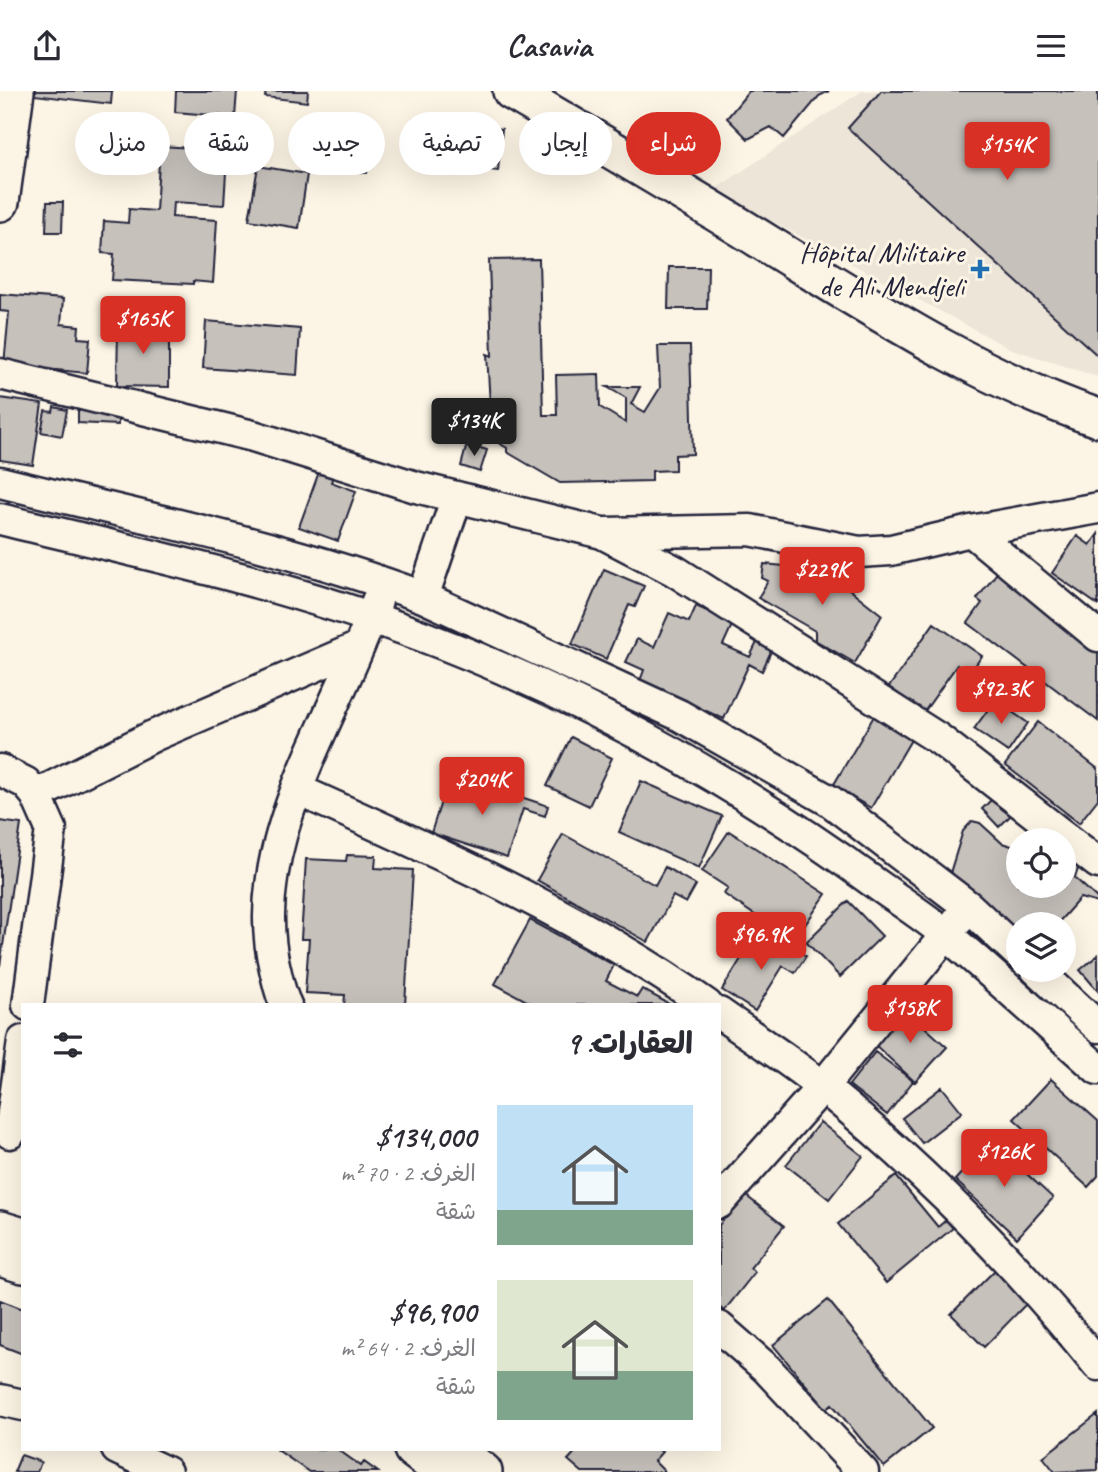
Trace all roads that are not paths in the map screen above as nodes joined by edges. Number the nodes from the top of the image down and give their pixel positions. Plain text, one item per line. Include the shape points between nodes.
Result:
1 (15, 91) edge
2 (512, 91) edge
3 (0, 202) edge
4 (0, 374) edge
5 (1098, 418) edge
6 (0, 482) edge
7 (457, 497) junction
8 (1098, 508) edge
9 (0, 519) edge
10 (971, 531) junction
11 (602, 533) junction
12 (383, 583) junction
13 (422, 597) junction
14 (371, 618) junction
15 (1098, 636) edge
16 (359, 647) junction
17 (0, 770) edge
18 (298, 790) junction
19 (36, 795) junction
20 (1098, 863) edge
21 (969, 907) junction
22 (946, 935) junction
23 (1006, 942) edge
24 (1050, 982) edge
25 (28, 1003) edge
26 (285, 1003) edge
27 (704, 1003) edge
28 (721, 1014) edge
29 (1098, 1027) edge
30 (21, 1055) edge
31 (1098, 1069) edge
32 (822, 1086) junction
33 (10, 1133) dead end
34 (721, 1201) edge
35 (0, 1230) edge
36 (21, 1236) edge
37 (0, 1257) edge
38 (21, 1263) edge
39 (721, 1329) edge
40 (1098, 1365) edge
41 (0, 1400) edge
42 (21, 1405) edge
43 (121, 1451) edge
44 (416, 1451) edge
45 (456, 1451) edge
46 (859, 1471) edge
47 (166, 1472) edge
48 (444, 1472) edge
49 (483, 1472) edge

1 - 3 main road
2 - 5 main road via 926,342
4 - 7 street via 253,436
6 - 12 street via 290,554
7 - 11 street
7 - 13 street
8 - 10 street
9 - 14 street
10 - 11 street via 891,550 859,552 750,530
10 - 15 street
11 - 20 street via 675,571 939,739
12 - 13 street
12 - 14 street
13 - 21 street via 680,715 830,801
14 - 16 street
14 - 22 street via 540,687 716,778 825,847
16 - 18 street
16 - 19 street via 153,736
17 - 19 street via 26,783
18 - 26 street via 278,839 268,901 270,948
18 - 27 street via 496,879 660,972
19 - 25 street via 51,829 51,843
21 - 22 street
21 - 23 street
22 - 31 street
22 - 32 street
24 - 29 street
28 - 32 street
30 - 33 street
32 - 34 street
32 - 40 street via 940,1193 1051,1306
35 - 36 main road
37 - 38 main road
39 - 46 street via 766,1368
41 - 42 street
43 - 47 street
44 - 48 main road
45 - 49 main road

